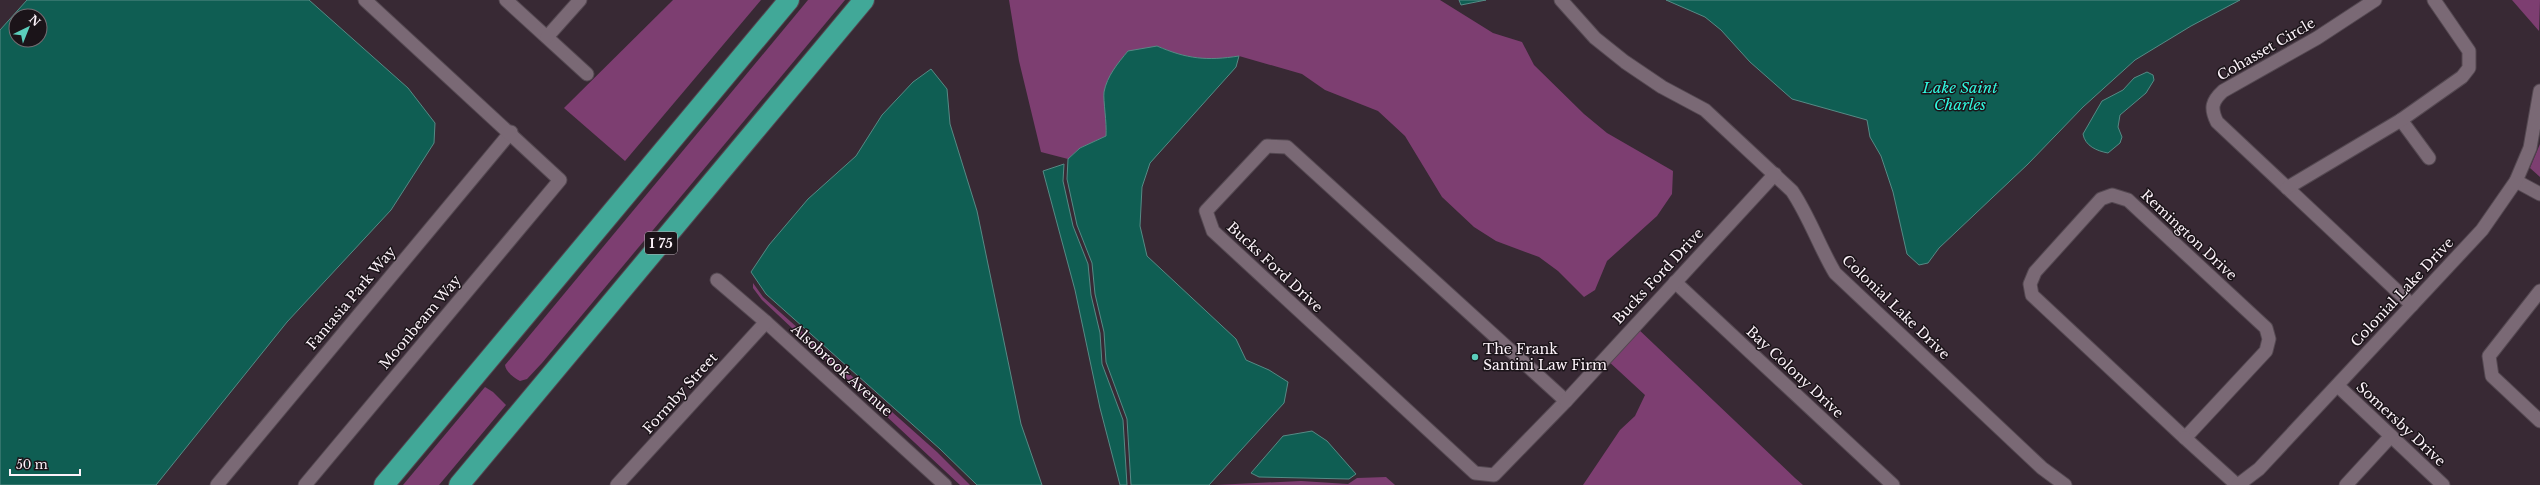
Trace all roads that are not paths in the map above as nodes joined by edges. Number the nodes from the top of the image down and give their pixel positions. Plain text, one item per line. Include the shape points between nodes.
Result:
1 (365, 0) edge
2 (506, 0) edge
3 (580, 0) edge
4 (789, 0) edge
5 (864, 0) edge
6 (1561, 0) edge
7 (2375, 0) edge
8 (2434, 0) edge
9 (546, 37) junction
10 (587, 74) dead end
11 (2540, 91) edge
12 (2401, 120) junction
13 (510, 132) junction
14 (2429, 158) dead end
15 (1775, 174) junction
16 (2516, 181) junction
17 (2287, 188) junction
18 (2540, 194) edge
19 (717, 280) dead end
20 (1675, 282) junction
21 (2540, 291) edge
22 (2412, 305) junction
23 (766, 322) junction
24 (2338, 386) junction
25 (1566, 401) junction
26 (2540, 421) edge
27 (2391, 436) junction
28 (2185, 438) junction
29 (216, 485) edge
30 (305, 485) edge
31 (384, 485) edge
32 (459, 485) edge
33 (617, 485) edge
34 (945, 485) edge
35 (1893, 485) edge
36 (2065, 485) edge
37 (2238, 485) edge
38 (2346, 485) edge
39 (2443, 485) edge

1 - 13 street
2 - 9 street
3 - 9 street
4 - 31 highway
5 - 32 highway, I 75
6 - 15 street, Colonial Lake Drive via 1595,38 1662,87 1705,110
7 - 17 street, Cohasset Circle via 2317,38 2222,91 2213,100 2212,112 2217,122
8 - 12 street via 2469,51 2469,68 2462,77
9 - 10 street
11 - 16 street, Colonial Lake Drive via 2530,148
12 - 14 street
12 - 17 street
13 - 29 street, Fantasia Park Way
13 - 30 street, Moonbeam Way via 560,180
15 - 20 street, Bucks Ford Drive
15 - 36 street, Colonial Lake Drive via 1803,207 1823,253 1835,273 2042,468
16 - 18 street
16 - 22 street, Colonial Lake Drive via 2482,230
17 - 22 street, Cohasset Circle
19 - 23 street, Alsobrook Avenue
20 - 25 street, Bucks Ford Drive
20 - 35 street, Bay Colony Drive
21 - 26 street via 2489,356 2492,376
22 - 24 street, Colonial Lake Drive
23 - 33 street, Formby Street
23 - 34 street, Alsobrook Avenue
24 - 27 street, Somersby Drive
24 - 37 street, Colonial Lake Drive via 2259,468
25 - 25 street, Bucks Ford Drive via 1494,475 1475,473 1213,231 1206,211 1267,146 1286,147
27 - 38 street
27 - 39 street, Somersby Drive
28 - 28 street, Remington Drive via 2032,295 2030,284 2035,272 2101,199 2112,195 2128,200 2266,328 2269,339 2266,351
28 - 37 street, Remington Drive

